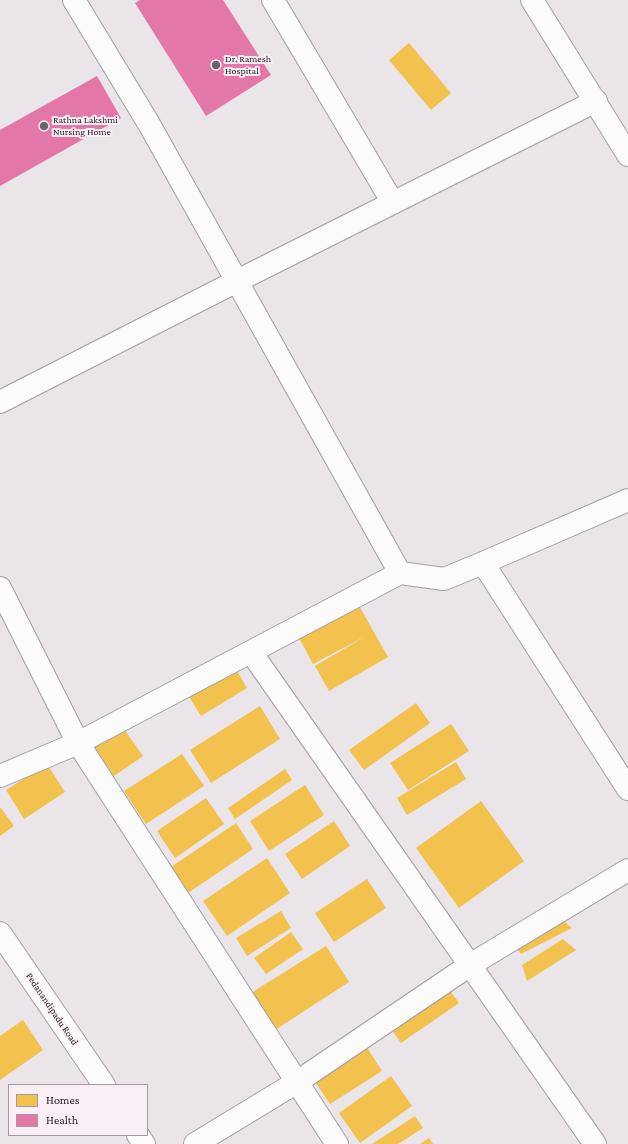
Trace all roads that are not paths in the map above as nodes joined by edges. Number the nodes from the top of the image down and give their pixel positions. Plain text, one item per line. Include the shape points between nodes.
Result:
1 (74, 0) edge
2 (273, 0) edge
3 (532, 0) edge
4 (596, 101) junction
5 (628, 155) edge
6 (393, 203) junction
7 (236, 281) junction
8 (0, 402) edge
9 (628, 500) edge
10 (483, 563) junction
11 (400, 573) junction
12 (0, 588) edge
13 (251, 652) junction
14 (78, 743) junction
15 (0, 776) edge
16 (628, 789) edge
17 (628, 870) edge
18 (0, 933) edge
19 (470, 965) junction
20 (297, 1082) junction
21 (103, 1084) edge
22 (195, 1144) edge
23 (337, 1144) edge
24 (595, 1144) edge

1 - 7 street via 149,124
2 - 6 street
3 - 4 street
4 - 5 street
4 - 6 street
6 - 7 street
7 - 8 street
7 - 11 street
9 - 10 street
10 - 11 street via 444,579
10 - 16 street
11 - 13 street
12 - 14 street
13 - 14 street
13 - 19 street
14 - 15 street
14 - 20 street
17 - 19 street
18 - 21 street, Pedanandipadu Road
19 - 20 street
19 - 24 street
20 - 22 street
20 - 23 street

